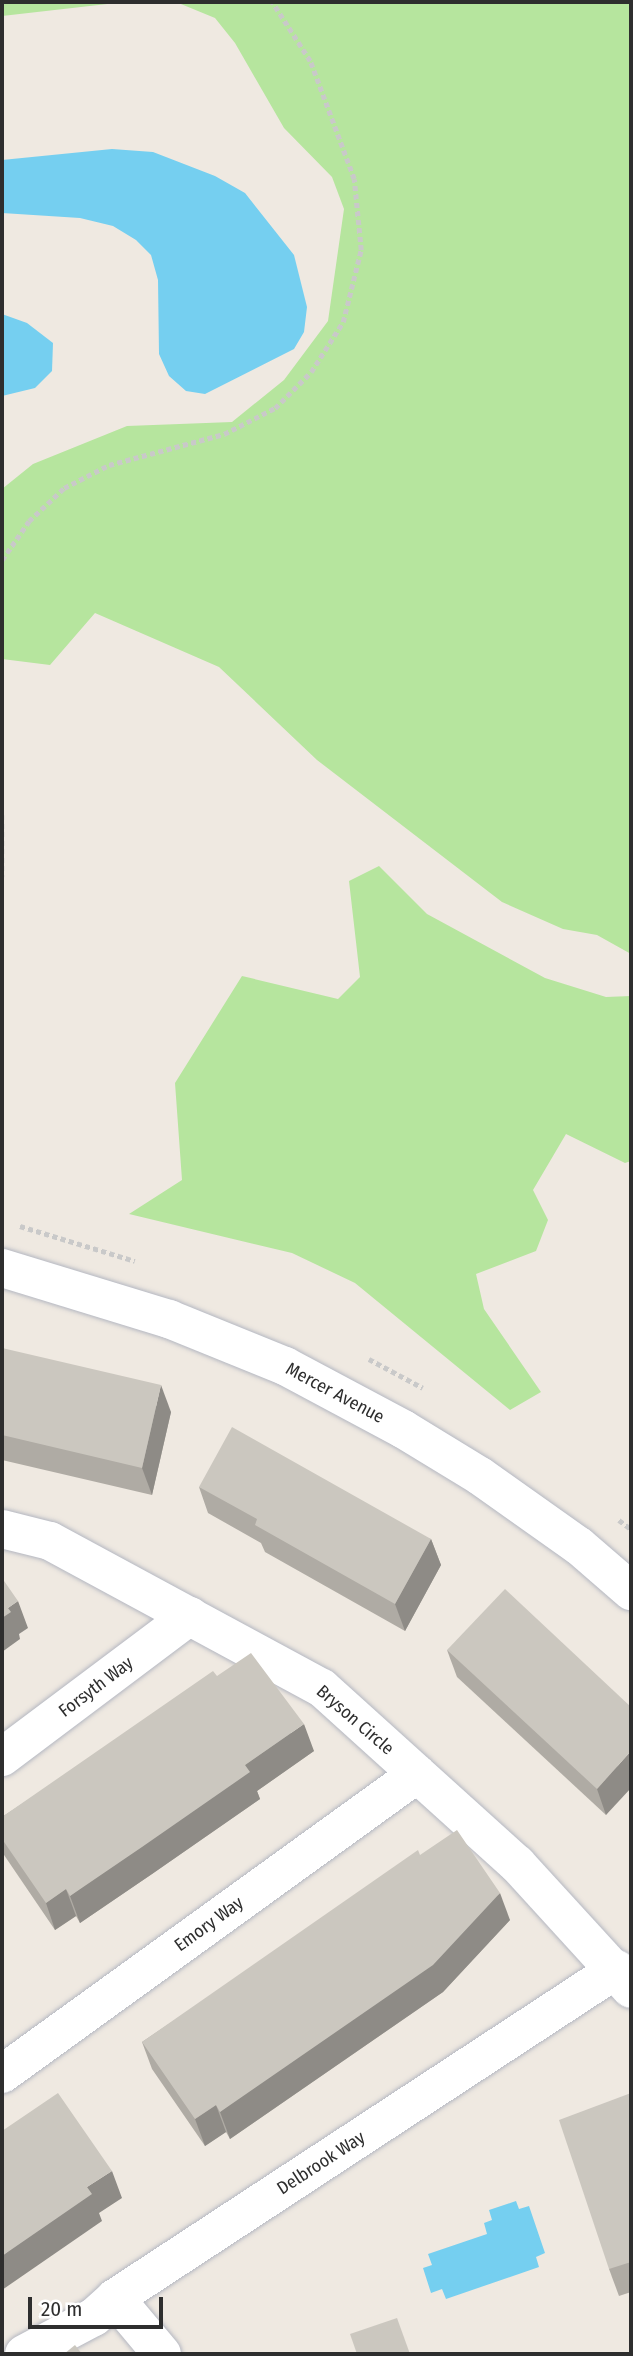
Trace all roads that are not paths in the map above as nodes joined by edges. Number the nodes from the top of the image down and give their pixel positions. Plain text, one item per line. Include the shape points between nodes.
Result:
1 (2, 1268) edge
2 (2, 1529) edge
3 (631, 1591) edge
4 (190, 1616) junction
5 (2, 1757) edge
6 (417, 1774) junction
7 (624, 1979) edge
8 (2, 2074) edge
9 (115, 2298) junction
10 (24, 2354) edge
11 (162, 2354) edge

1 - 3 street, Mercer Avenue via 169,1319 285,1366 480,1476 579,1546
2 - 4 street, Bryson Circle via 50,1541
4 - 5 street, Forsyth Way
4 - 6 street, Bryson Circle via 321,1688
6 - 7 street, Bryson Circle via 517,1864
6 - 8 street, Emory Way
7 - 9 street, Delbrook Way
9 - 10 street, Delbrook Way via 94,2316
9 - 11 street

